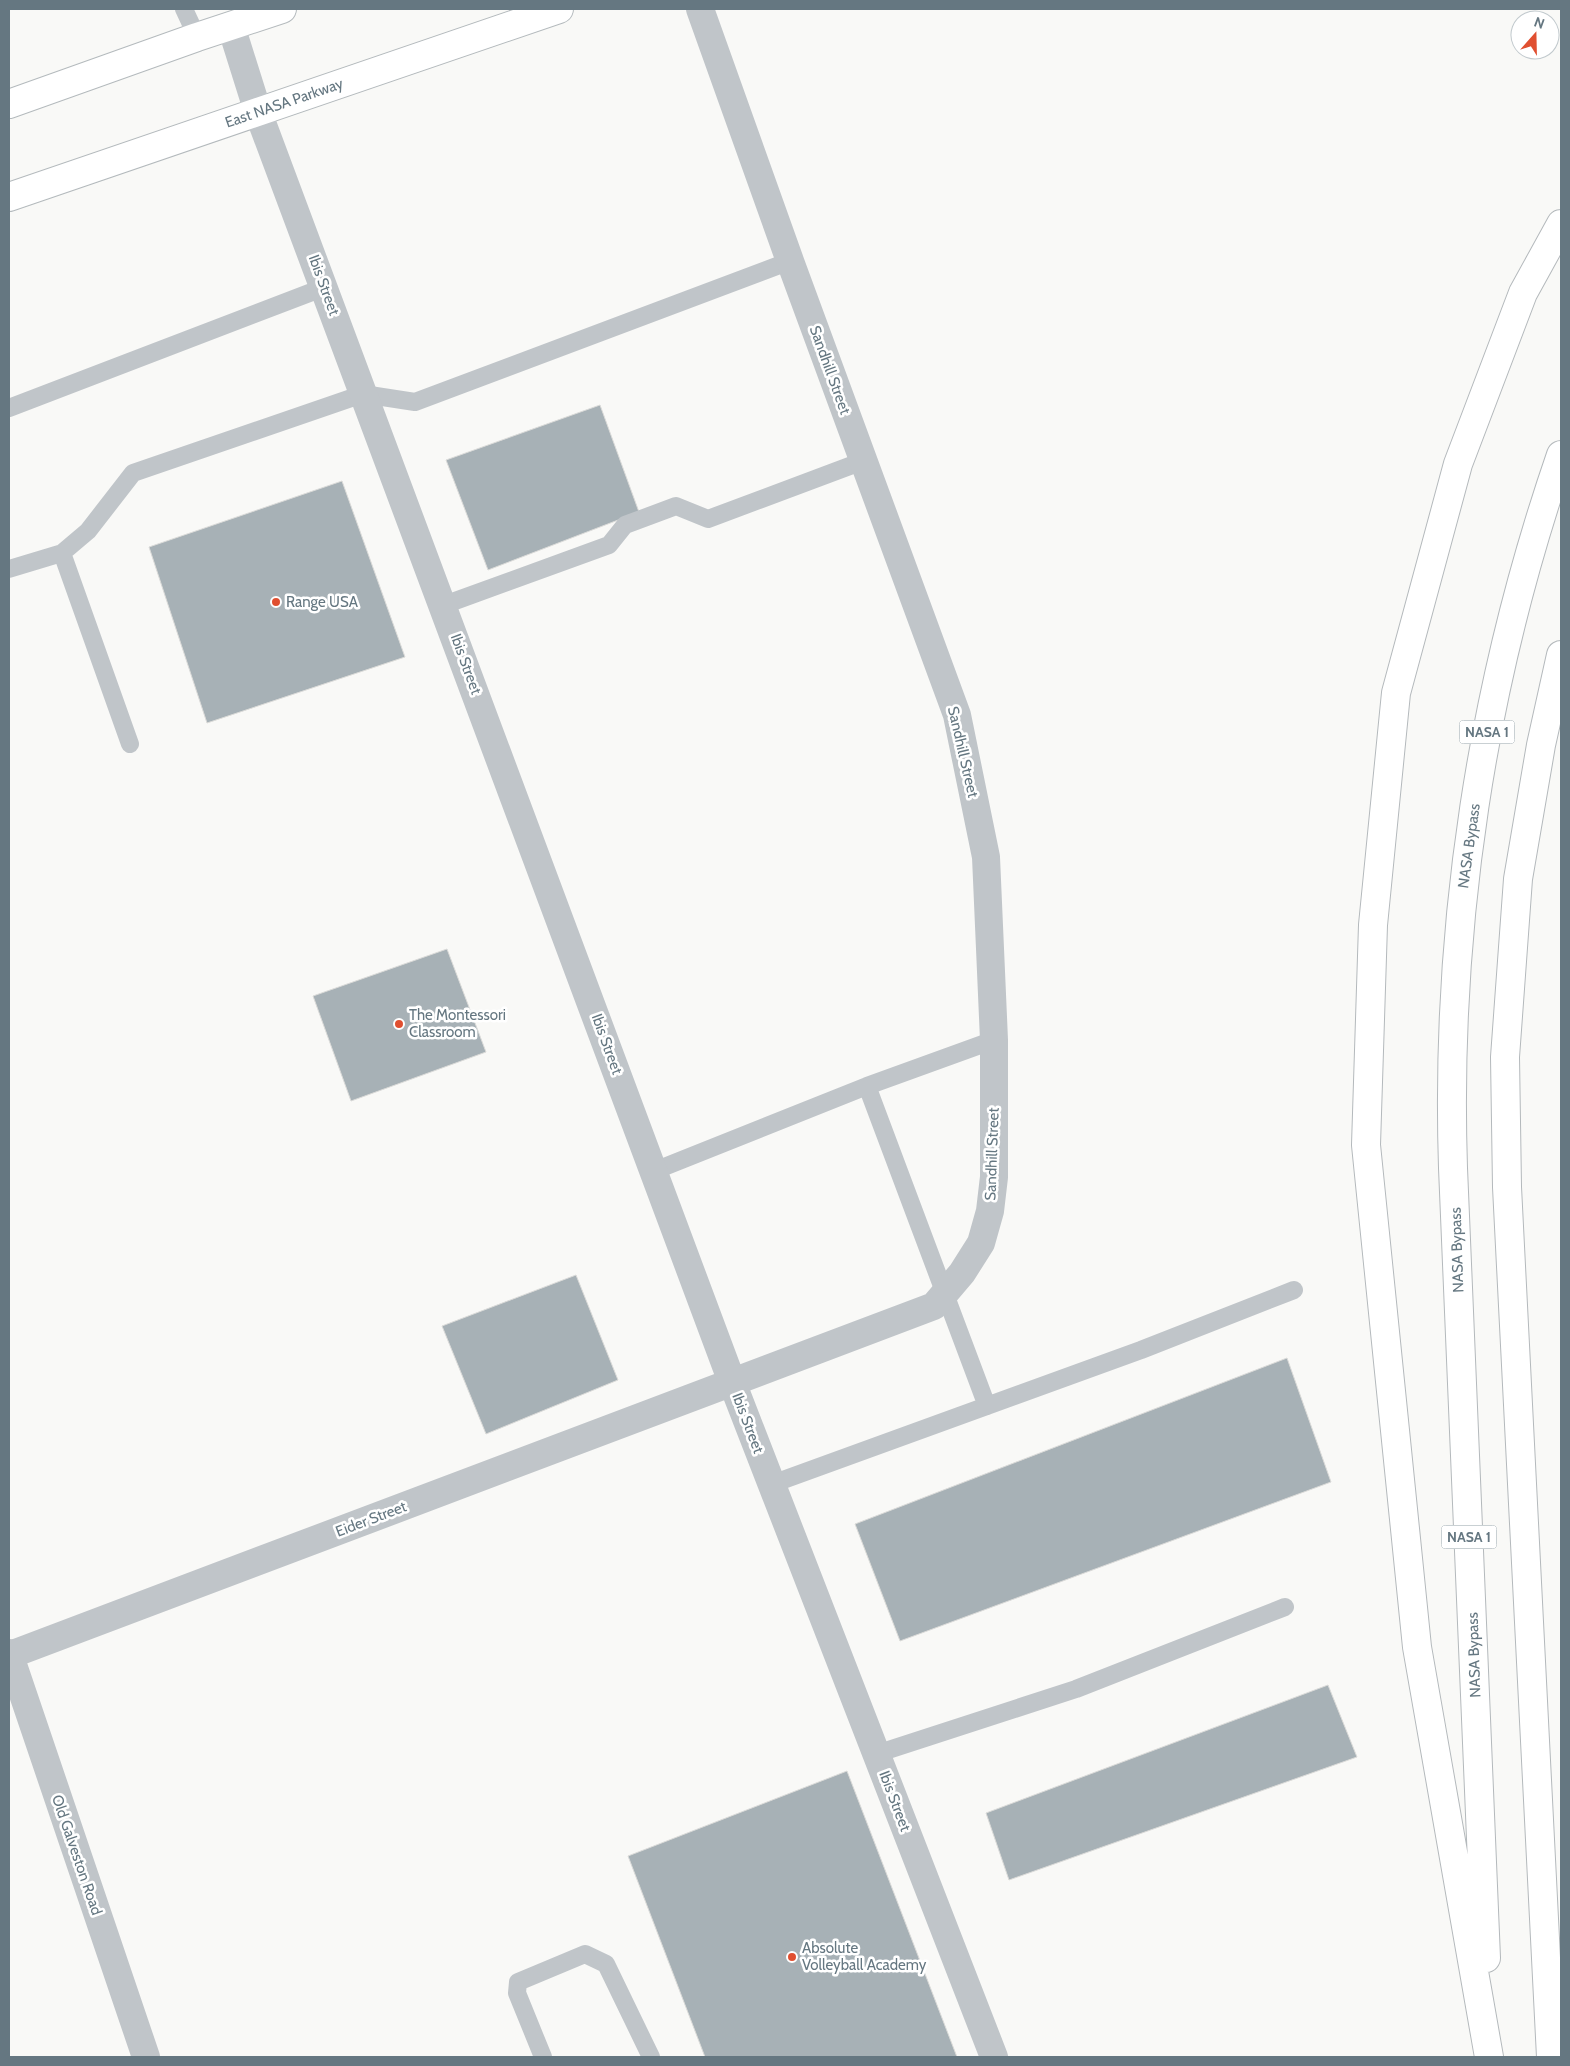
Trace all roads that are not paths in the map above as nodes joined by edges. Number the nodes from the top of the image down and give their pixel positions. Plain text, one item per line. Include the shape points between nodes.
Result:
1 (184, 9) edge
2 (282, 9) edge
3 (559, 9) edge
4 (700, 9) edge
5 (232, 26) junction
6 (197, 36) junction
7 (9, 104) edge
8 (258, 112) junction
9 (9, 197) edge
10 (1561, 224) edge
11 (790, 261) junction
12 (324, 287) junction
13 (363, 394) junction
14 (9, 408) edge
15 (1561, 455) edge
16 (863, 461) junction
17 (62, 552) junction
18 (9, 569) edge
19 (444, 606) junction
20 (1561, 654) edge
21 (130, 744) dead end
22 (994, 1040) junction
23 (867, 1086) junction
24 (654, 1171) junction
25 (1294, 1290) dead end
26 (945, 1294) junction
27 (732, 1382) junction
28 (987, 1406) junction
29 (772, 1484) junction
30 (1285, 1607) dead end
31 (9, 1654) edge
32 (876, 1754) junction
33 (1561, 1960) edge
34 (146, 2057) edge
35 (542, 2057) edge
36 (651, 2057) edge
37 (994, 2057) edge
38 (1490, 2057) edge
39 (1552, 2057) edge

1 - 6 lane
2 - 5 main road
3 - 8 main road, East NASA Parkway
4 - 11 street, Sandhill Street
5 - 6 main road
5 - 8 street, Ibis Street
6 - 7 main road
8 - 9 main road, East NASA Parkway
8 - 12 street, Ibis Street
10 - 38 main road via 1523,294 1458,464 1396,693 1373,926 1366,1145 1413,1608
11 - 13 lane via 416,402
11 - 16 street, Sandhill Street
12 - 13 street, Ibis Street
12 - 14 lane
13 - 17 lane via 133,473 88,531
13 - 19 street, Ibis Street
15 - 38 main road, NASA Bypass / NASA 1 via 1518,598 1482,754 1462,890 1453,1017 1453,1158
16 - 19 lane via 708,519 676,506 625,525 609,545
16 - 22 street, Sandhill Street via 957,715 986,856
17 - 18 lane
17 - 21 lane
19 - 24 street, Ibis Street
20 - 39 main road via 1541,745 1518,879 1507,1019 1507,1187
22 - 23 lane
22 - 26 street, Sandhill Street via 994,1177 990,1211 981,1243
23 - 24 lane
23 - 26 lane
24 - 27 street, Ibis Street
25 - 28 lane
26 - 27 street, Sandhill Street via 934,1306
26 - 28 lane
27 - 29 street, Ibis Street
27 - 31 street, Eider Street
28 - 29 lane
29 - 32 street, Ibis Street
30 - 32 lane via 1076,1689
31 - 34 street, Old Galveston Road
32 - 37 street, Ibis Street
33 - 39 main road
35 - 36 lane via 517,1993 518,1982 585,1954 606,1964

